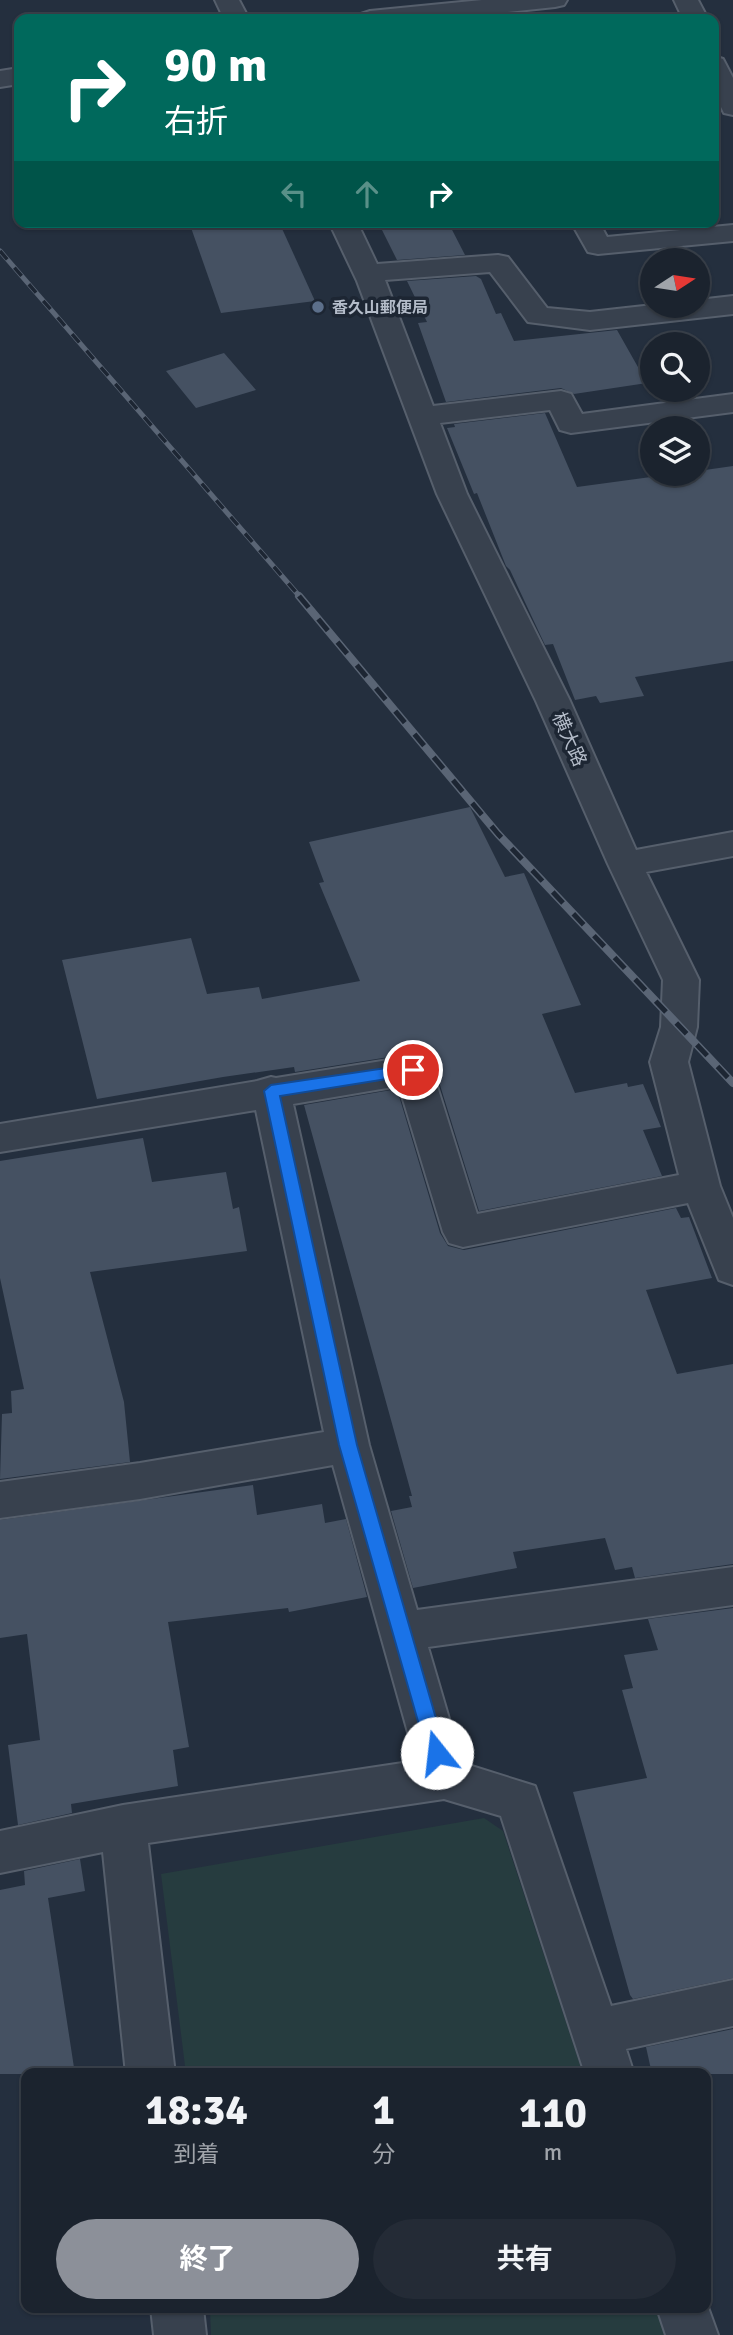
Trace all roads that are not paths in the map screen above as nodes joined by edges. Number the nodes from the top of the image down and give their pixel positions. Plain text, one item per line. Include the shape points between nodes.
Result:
1 (555, 0) edge
2 (470, 14) edge
3 (719, 75) edge
4 (733, 107) edge
5 (346, 228) edge
6 (588, 228) edge
7 (733, 233) edge
8 (368, 273) junction
9 (733, 305) edge
10 (733, 403) edge
11 (423, 416) junction
12 (733, 844) edge
13 (625, 864) junction
14 (271, 1091) junction
15 (0, 1138) edge
16 (701, 1186) junction
17 (733, 1269) edge
18 (348, 1445) junction
19 (0, 1500) edge
20 (733, 1586) edge
21 (401, 1631) junction
22 (444, 1778) junction
23 (123, 1826) junction
24 (0, 1852) edge
25 (733, 2003) edge
26 (603, 2053) edge
27 (150, 2068) edge
28 (178, 2313) edge
29 (685, 2313) edge
30 (180, 2335) edge
31 (692, 2335) edge

1 - 2 street
3 - 4 street
5 - 8 street, 横大路
6 - 7 street via 598,246
8 - 9 street via 498,263 538,316 590,321
8 - 11 street, 横大路
10 - 11 street via 571,424 561,400
11 - 13 street, 横大路 via 452,494 554,701
12 - 13 street
13 - 16 street, 横大路 via 681,980 679,1027 668,1062
14 - 15 street
14 - 16 street via 413,1070 463,1232
14 - 18 street
16 - 17 street, 横大路
18 - 19 street
18 - 21 street
20 - 21 street
21 - 22 street
22 - 23 street
22 - 26 street via 519,1801
23 - 24 street
23 - 27 street
25 - 26 street
28 - 30 street
29 - 31 street

